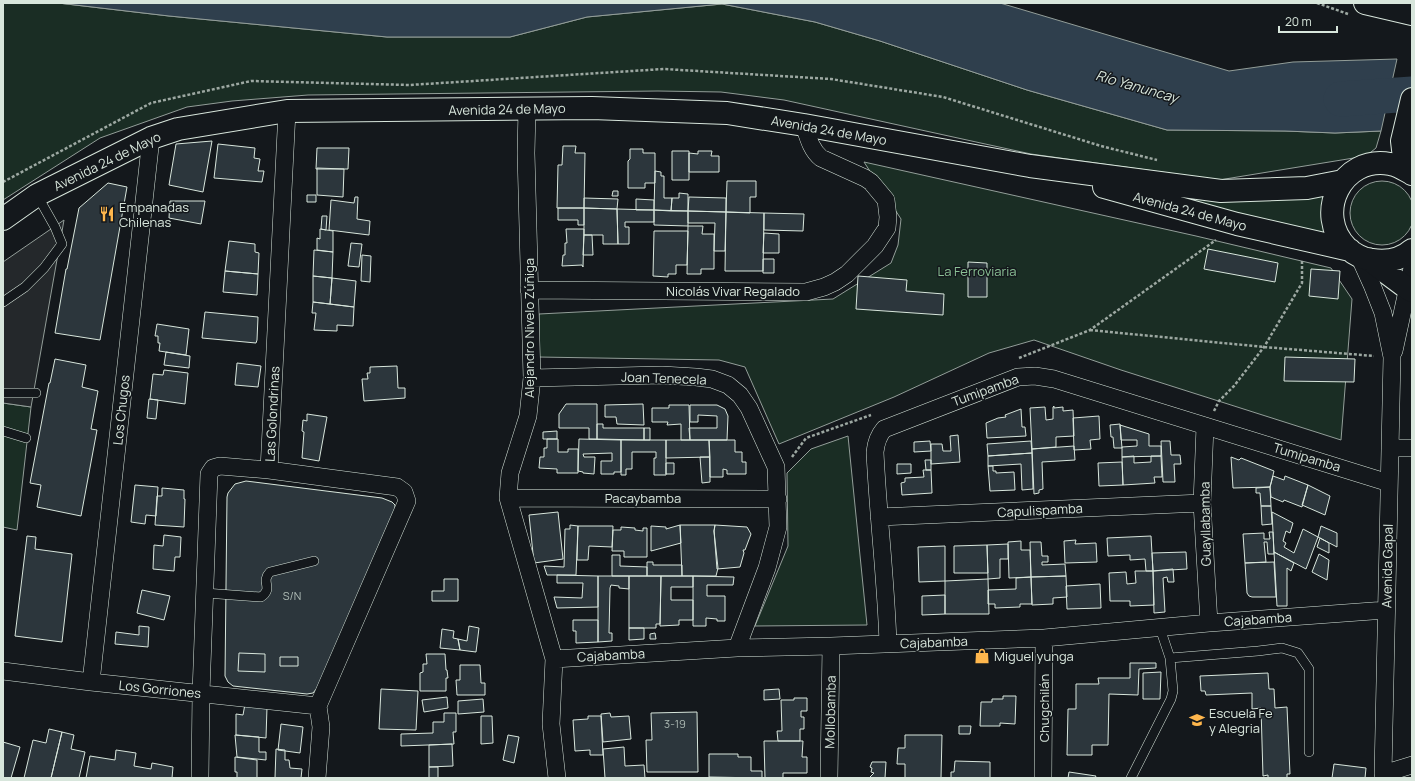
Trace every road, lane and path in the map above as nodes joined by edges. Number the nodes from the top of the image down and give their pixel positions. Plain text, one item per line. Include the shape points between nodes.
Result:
1 (1365, 3) edge
2 (1410, 3) edge
3 (1412, 8) edge
4 (1412, 14) edge
5 (1412, 99) edge
6 (527, 109) junction
7 (287, 111) junction
8 (804, 125) junction
9 (151, 138) junction
10 (1402, 141) junction
11 (1030, 166) junction
12 (1365, 166) junction
13 (1412, 174) edge
14 (1343, 181) junction
15 (37, 195) junction
16 (3, 219) edge
17 (1237, 224) junction
18 (1302, 239) junction
19 (1412, 250) edge
20 (1359, 255) junction
21 (1410, 283) edge
22 (529, 290) junction
23 (3, 302) edge
24 (1412, 329) edge
25 (1090, 330) junction
26 (1397, 340) junction
27 (1264, 347) junction
28 (1392, 357) junction
29 (1012, 360) dead end
30 (532, 378) junction
31 (36, 392) dead end
32 (3, 393) edge
33 (873, 414) dead end
34 (1205, 426) junction
35 (3, 432) edge
36 (26, 438) dead end
37 (1390, 448) junction
38 (1412, 448) edge
39 (776, 467) junction
40 (269, 470) junction
41 (1389, 483) junction
42 (508, 498) junction
43 (778, 499) junction
44 (1202, 503) junction
45 (878, 517) junction
46 (314, 561) dead end
47 (205, 593) junction
48 (1386, 610) junction
49 (1209, 623) junction
50 (1160, 628) junction
51 (1044, 638) junction
52 (888, 644) junction
53 (831, 646) junction
54 (737, 648) junction
55 (1170, 658) junction
56 (554, 659) junction
57 (3, 671) edge
58 (91, 682) junction
59 (201, 693) junction
60 (318, 706) junction
61 (1309, 752) dead end
62 (1412, 765) edge
63 (200, 778) edge
64 (317, 778) edge
65 (557, 778) edge
66 (829, 778) edge
67 (1043, 778) edge
68 (1131, 778) edge

1 - 4 main road
2 - 3 street
5 - 10 main road
6 - 7 main road, Avenida 24 de Mayo
6 - 8 main road, Avenida 24 de Mayo via 592,108 727,113
6 - 22 street, Alejandro Nivelo Zúñiga
7 - 9 main road, Avenida 24 de Mayo via 178,129
7 - 40 street, Las Golondrinas
8 - 11 main road, Avenida 24 de Mayo
8 - 22 street, Nicolás Vivar Regalado via 816,154 865,178 886,200 888,217 885,232 875,246 847,274 835,282 806,292
9 - 15 main road, Avenida 24 de Mayo
9 - 58 street, Los Chugos
10 - 12 main road
10 - 13 main road via 1404,158
11 - 14 main road, Avenida 24 de Mayo via 1221,191 1307,188
11 - 17 main road, Avenida 24 de Mayo
12 - 13 main road via 1377,163 1390,164
12 - 14 main road via 1352,172
14 - 20 main road via 1334,198 1334,227 1338,236
15 - 16 main road, Avenida 24 de Mayo
15 - 23 lane via 62,244 44,268 25,287
17 - 18 main road, Avenida 24 de Mayo
17 - 25 path
18 - 20 main road, Avenida 24 de Mayo
18 - 27 path via 1302,283
19 - 20 main road via 1390,261 1378,261
20 - 21 main road, Avenida 24 de Mayo
20 - 28 street, Avenida Gapal via 1383,313
21 - 26 street, Avenida Gapal
22 - 30 street, Alejandro Nivelo Zúñiga
24 - 26 street
25 - 27 path
25 - 29 path
26 - 28 street, Avenida Gapal
27 - 28 path
27 - 34 path via 1219,401
28 - 37 street, Avenida Gapal
30 - 39 street, Joan Tenecela via 662,375 712,379 728,385 740,395 749,408
30 - 42 street, Alejandro Nivelo Zúñiga via 528,416 510,473
31 - 32 lane
33 - 39 path via 806,438 787,464
34 - 41 street, Tumipamba
34 - 44 street, Guayllabamba
34 - 45 street, Tumipamba via 1054,379 1018,377 884,429 878,436 875,452
35 - 36 lane
37 - 38 street
37 - 41 street, Avenida Gapal
39 - 43 street, Joan Tenecela
40 - 47 street, Las Golondrinas via 220,466 213,468 210,474
40 - 60 street via 397,487 404,492 407,501
41 - 48 street, Avenida Gapal
42 - 43 street, Pacaybamba
42 - 56 street, Alejandro Nivelo Zúñiga
43 - 54 street, Joan Tenecela via 778,526 767,568
44 - 45 street, Capulispamba
44 - 49 street, Guayllabamba
45 - 52 street, Tumipamba
46 - 47 lane via 270,572 265,580 268,589 261,597
47 - 59 street, Las Golondrinas
48 - 49 street, Cajabamba
48 - 62 street, Avenida Gapal via 1383,774
49 - 50 street, Cajabamba
50 - 51 street, Cajabamba
50 - 55 lane
51 - 52 street, Cajabamba
51 - 67 street, Chugchilán
52 - 53 street, Cajabamba
53 - 54 street, Cajabamba
53 - 66 street, Mollobamba
54 - 56 street, Cajabamba
55 - 61 lane via 1282,648 1298,653 1309,669
55 - 68 lane via 1173,691 1171,699
56 - 65 street, Alejandro Nivelo Zúñiga via 551,724
57 - 58 street, Los Gorriones
58 - 59 street, Los Gorriones
59 - 60 street, Los Gorriones
59 - 63 street, Las Golondrinas
60 - 64 street via 321,727

